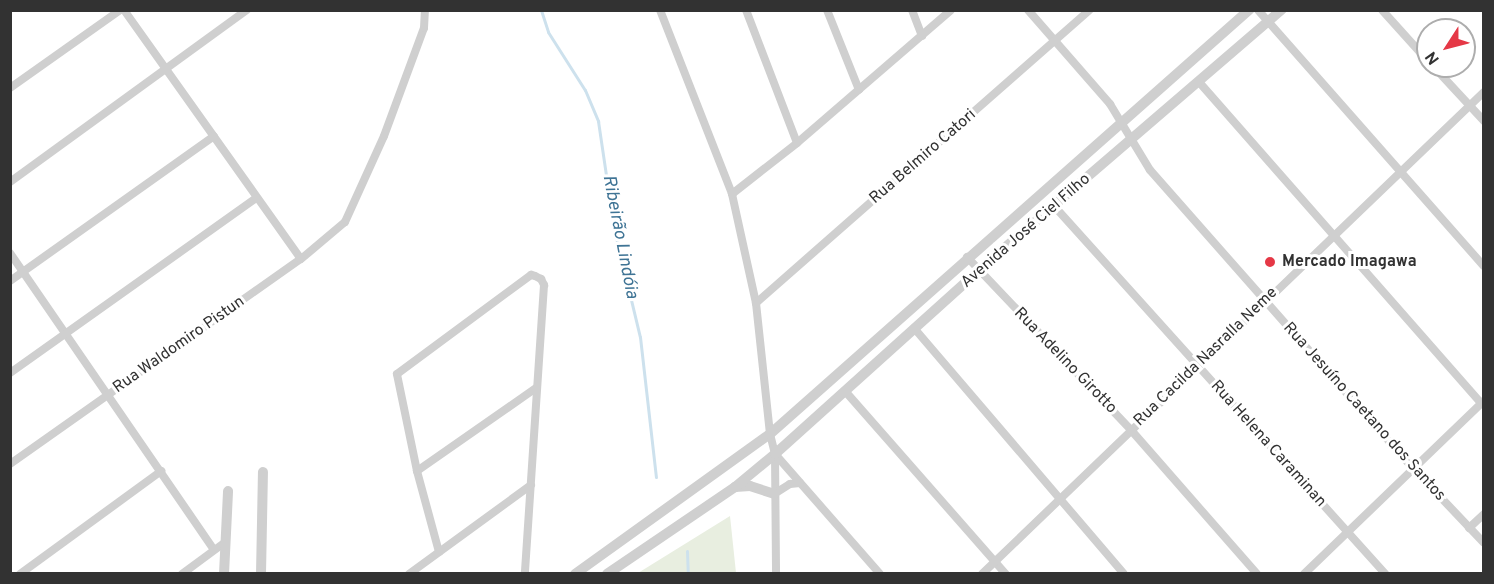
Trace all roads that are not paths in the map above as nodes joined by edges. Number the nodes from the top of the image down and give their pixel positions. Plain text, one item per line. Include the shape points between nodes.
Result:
1 (122, 10) edge
2 (247, 10) edge
3 (425, 10) edge
4 (660, 10) edge
5 (746, 10) edge
6 (827, 10) edge
7 (912, 10) edge
8 (951, 10) edge
9 (1028, 10) edge
10 (1090, 10) edge
11 (1249, 10) edge
12 (1258, 10) edge
13 (1281, 10) edge
14 (1382, 10) edge
15 (1268, 22) junction
16 (922, 36) junction
17 (1055, 41) junction
18 (1416, 48) edge
19 (165, 69) junction
20 (1444, 78) edge
21 (1199, 82) junction
22 (10, 88) edge
23 (859, 90) junction
24 (1484, 92) edge
25 (1470, 106) junction
26 (1122, 121) junction
27 (1484, 121) edge
28 (214, 136) junction
29 (1133, 139) junction
30 (797, 143) junction
31 (1401, 170) junction
32 (10, 182) edge
33 (732, 194) junction
34 (256, 198) junction
35 (1055, 207) junction
36 (1333, 236) junction
37 (10, 253) edge
38 (967, 257) junction
39 (301, 259) junction
40 (1484, 266) edge
41 (979, 270) junction
42 (24, 272) junction
43 (10, 281) edge
44 (1264, 301) junction
45 (756, 303) junction
46 (914, 328) junction
47 (66, 334) junction
48 (1198, 365) junction
49 (10, 373) edge
50 (536, 388) junction
51 (845, 391) junction
52 (108, 394) junction
53 (1482, 402) edge
54 (1131, 430) junction
55 (770, 434) junction
56 (775, 454) junction
57 (10, 464) edge
58 (1413, 468) junction
59 (161, 471) junction
60 (417, 471) junction
61 (263, 472) dead end
62 (800, 483) junction
63 (531, 485) junction
64 (735, 487) junction
65 (228, 490) dead end
66 (774, 494) junction
67 (1058, 500) junction
68 (1484, 514) edge
69 (1469, 528) junction
70 (1347, 532) junction
71 (224, 543) junction
72 (1484, 543) edge
73 (213, 550) junction
74 (439, 552) junction
75 (995, 561) junction
76 (20, 573) edge
77 (182, 573) edge
78 (224, 573) edge
79 (261, 573) edge
80 (409, 573) edge
81 (525, 573) edge
82 (575, 573) edge
83 (607, 573) edge
84 (776, 573) edge
85 (879, 573) edge
86 (982, 573) edge
87 (1006, 573) edge
88 (1124, 573) edge
89 (1257, 573) edge
90 (1304, 573) edge
91 (1385, 573) edge

1 - 19 street
1 - 22 street
2 - 19 street
3 - 39 street, Rua Waldomiro Pistun via 424,28 384,136 345,222
4 - 33 street
5 - 30 street
6 - 23 street
7 - 16 street
8 - 16 street
9 - 17 street, Rua Jesuíno Caetano dos Santos
10 - 17 street, Rua Belmiro Catori
11 - 26 street, Avenida José Ciel Filho
12 - 15 street
13 - 15 street, Avenida José Ciel Filho
14 - 18 street
15 - 21 street, Avenida José Ciel Filho
15 - 31 street
16 - 23 street
17 - 26 street, Rua Jesuíno Caetano dos Santos
17 - 45 street, Rua Belmiro Catori
19 - 28 street
19 - 32 street
20 - 25 street
21 - 29 street, Avenida José Ciel Filho
21 - 36 street
23 - 30 street
24 - 25 street, Rua Cacilda Nasralla Neme
25 - 27 street
25 - 31 street, Rua Cacilda Nasralla Neme
26 - 29 street, Rua Jesuíno Caetano dos Santos
26 - 38 street, Avenida José Ciel Filho
28 - 34 street
28 - 42 street
29 - 35 street, Avenida José Ciel Filho
29 - 44 street, Rua Jesuíno Caetano dos Santos via 1150,170
30 - 33 street
31 - 36 street, Rua Cacilda Nasralla Neme
31 - 40 street
33 - 45 street
34 - 39 street
34 - 47 street
35 - 41 street, Avenida José Ciel Filho
35 - 48 street, Rua Helena Caraminan
36 - 44 street, Rua Cacilda Nasralla Neme
36 - 53 street
37 - 42 street
38 - 41 street, Rua Adelino Girotto
38 - 55 street, Avenida José Ciel Filho
39 - 52 street, Rua Waldomiro Pistun
41 - 46 street, Avenida José Ciel Filho
41 - 54 street, Rua Adelino Girotto
42 - 43 street
42 - 47 street
44 - 48 street, Rua Cacilda Nasralla Neme
44 - 58 street, Rua Jesuíno Caetano dos Santos
45 - 55 street
46 - 51 street, Avenida José Ciel Filho
46 - 67 street
47 - 49 street
47 - 52 street
48 - 54 street, Rua Cacilda Nasralla Neme
48 - 70 street, Rua Helena Caraminan
50 - 60 street
50 - 60 street via 544,285 538,277 531,276 397,374
50 - 63 street
51 - 56 street, Avenida José Ciel Filho
51 - 75 street
52 - 57 street, Rua Waldomiro Pistun
52 - 59 street
53 - 58 street
54 - 67 street, Rua Cacilda Nasralla Neme
54 - 89 street, Rua Adelino Girotto
55 - 56 street
55 - 82 street, Avenida José Ciel Filho
56 - 62 street
56 - 64 street, Avenida José Ciel Filho
56 - 66 street
58 - 69 street, Rua Jesuíno Caetano dos Santos
58 - 70 street
59 - 73 street
59 - 76 street
60 - 74 street
61 - 79 street
62 - 66 street
62 - 85 street
63 - 74 street
63 - 81 street
64 - 66 street via 750,486
64 - 83 street, Avenida José Ciel Filho
65 - 71 street
66 - 84 street
67 - 75 street, Rua Cacilda Nasralla Neme
67 - 88 street
68 - 69 street
69 - 72 street, Rua Jesuíno Caetano dos Santos
70 - 90 street
70 - 91 street, Rua Helena Caraminan
71 - 73 street
71 - 78 street
73 - 77 street
74 - 80 street
75 - 86 street, Rua Cacilda Nasralla Neme
75 - 87 street

